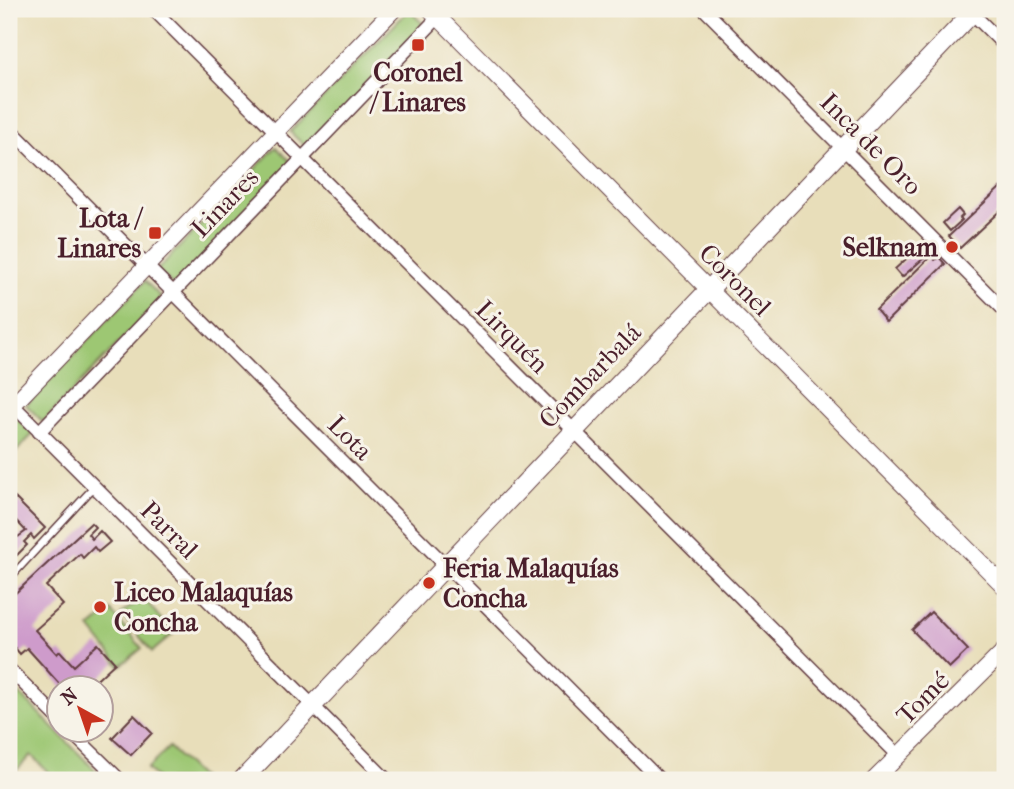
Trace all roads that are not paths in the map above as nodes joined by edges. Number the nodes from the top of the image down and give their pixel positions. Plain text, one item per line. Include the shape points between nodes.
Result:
1 (153, 9) edge
2 (394, 9) edge
3 (704, 9) edge
4 (972, 10) edge
5 (438, 12) edge
6 (1005, 46) edge
7 (9, 128) edge
8 (276, 132) junction
9 (843, 149) junction
10 (302, 158) junction
11 (146, 266) junction
12 (709, 290) junction
13 (173, 293) junction
14 (1005, 311) edge
15 (10, 405) edge
16 (575, 431) junction
17 (39, 432) junction
18 (94, 487) junction
19 (446, 566) junction
20 (9, 579) edge
21 (1005, 587) edge
22 (1005, 650) edge
23 (9, 669) edge
24 (46, 706) edge
25 (313, 706) junction
26 (83, 744) edge
27 (899, 756) junction
28 (120, 780) edge
29 (242, 780) edge
30 (387, 780) edge
31 (660, 780) edge
32 (876, 780) edge

1 - 8 street, Lirquén
2 - 8 street, Linares
3 - 9 street, Inca de Oro
4 - 6 street
4 - 9 main road, Combarbalá
5 - 10 street, Linares
5 - 12 street, Coronel
7 - 11 street, Lota
8 - 10 street, Lirquén
8 - 11 street, Linares
9 - 12 main road, Combarbalá
9 - 14 street, Inca de Oro
10 - 13 street, Linares
10 - 16 street, Lirquén
11 - 13 street, Lota
11 - 15 street, Linares
12 - 16 main road, Combarbalá
12 - 21 street, Coronel
13 - 17 street, Linares
13 - 19 street, Lota
15 - 17 street, Parral
16 - 19 main road, Combarbalá
16 - 27 street, Lirquén
17 - 18 street, Parral
18 - 20 lane
18 - 25 street, Parral
19 - 25 main road, Combarbalá
19 - 31 street, Lota
22 - 27 street, Tomé
23 - 24 street
25 - 29 main road, Combarbalá
25 - 30 street, Parral
26 - 28 street
27 - 32 street, Tomé

